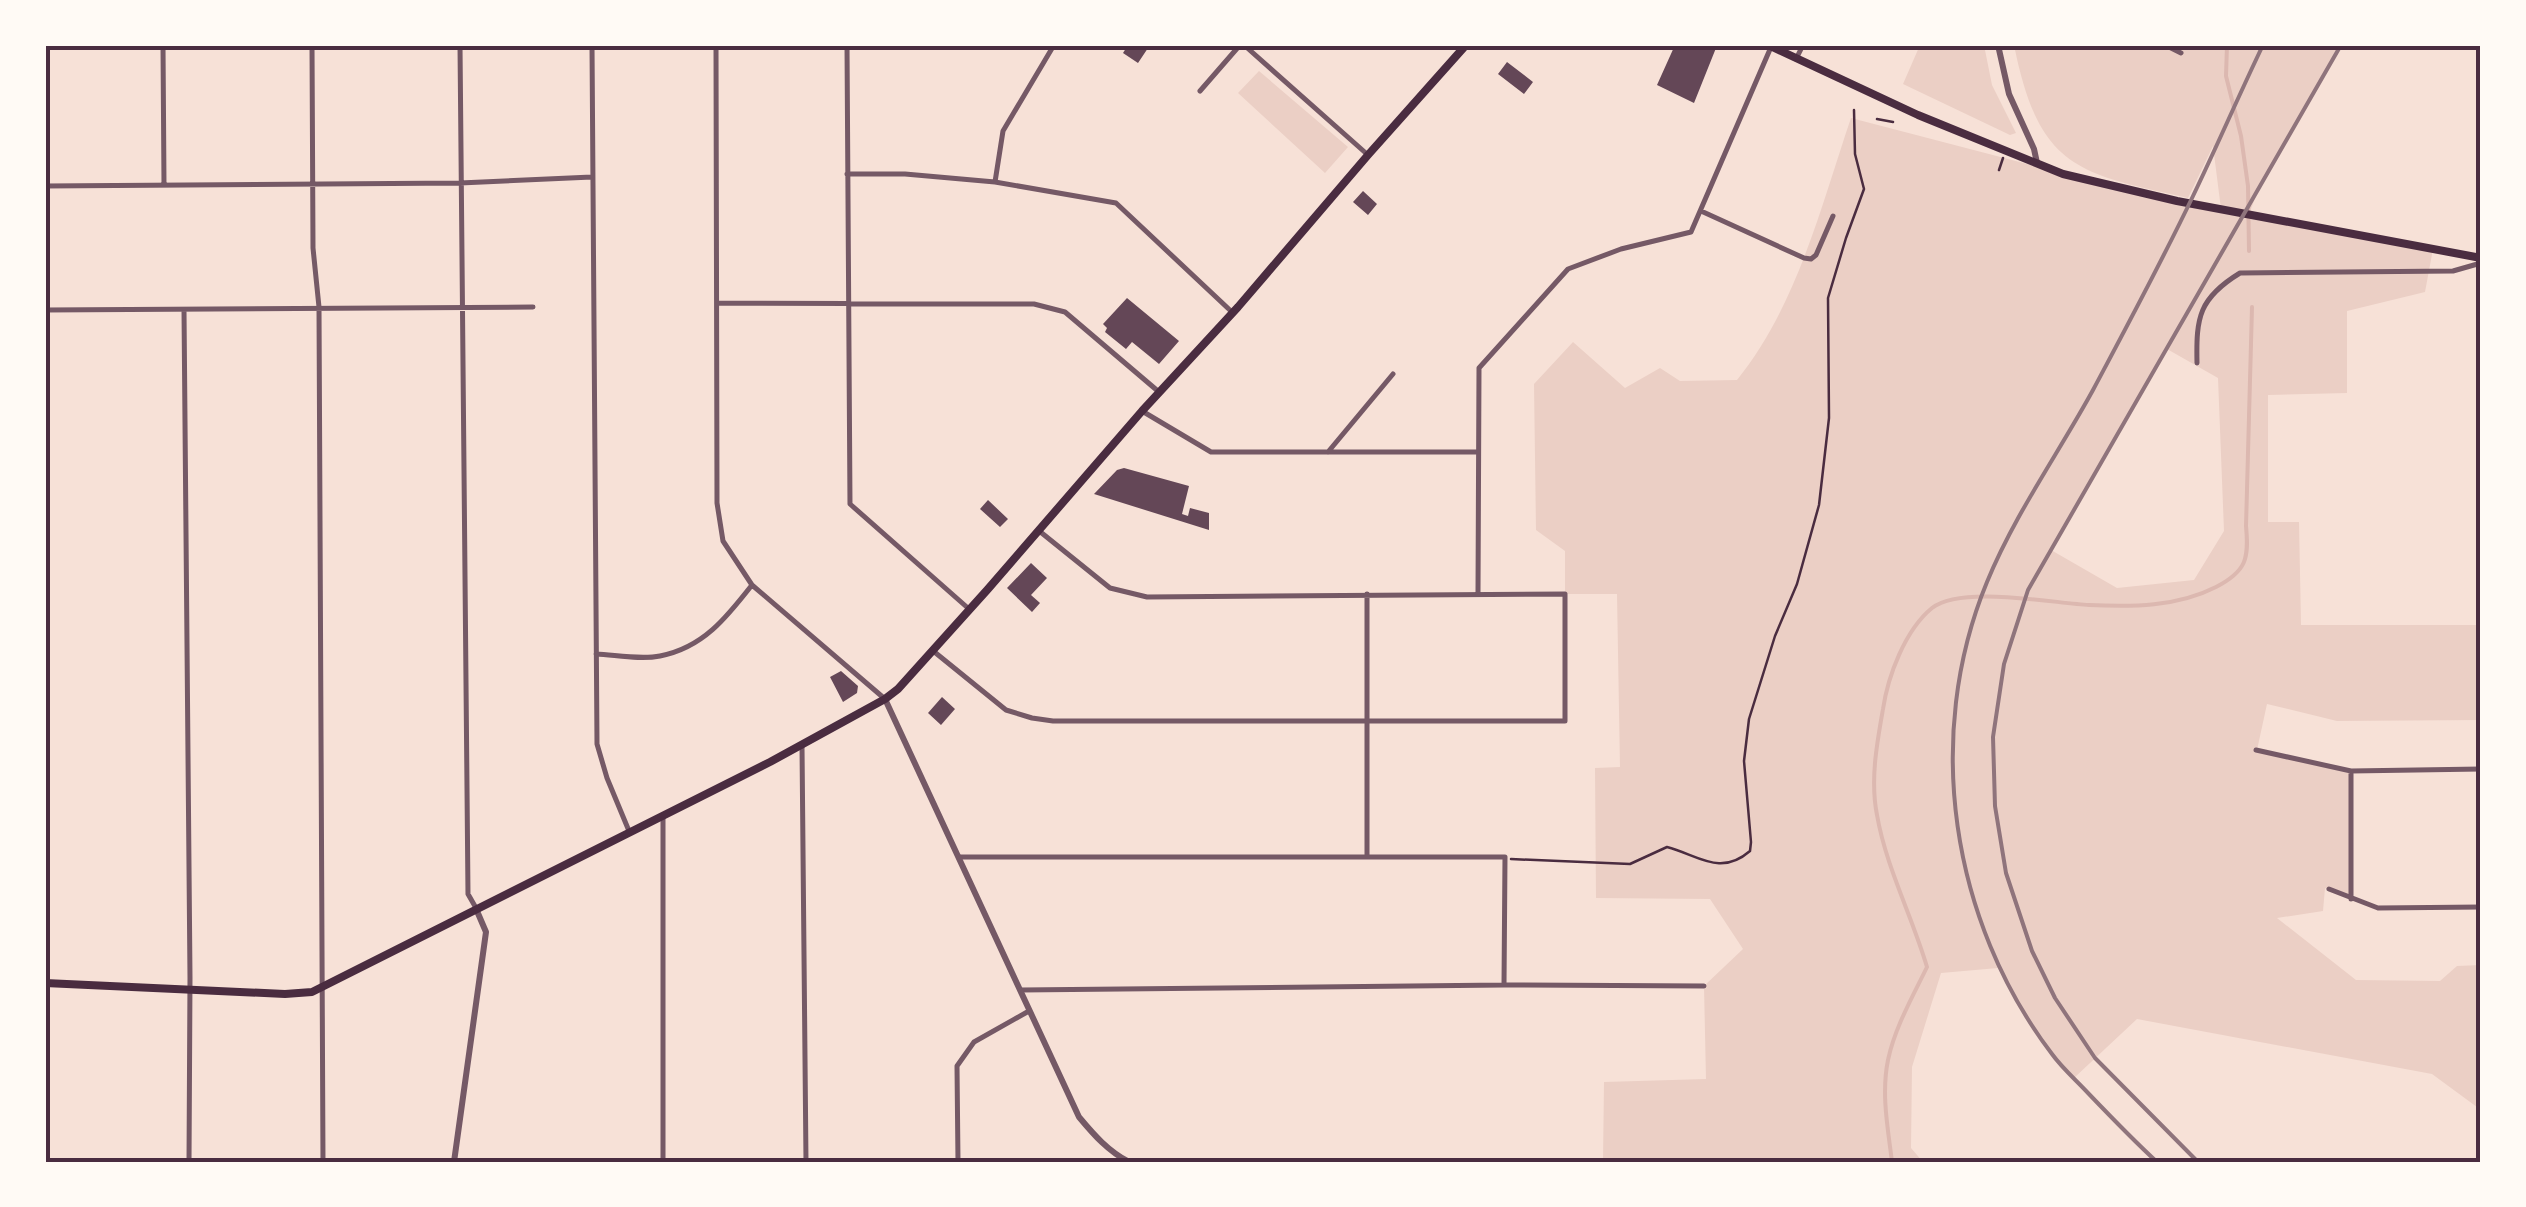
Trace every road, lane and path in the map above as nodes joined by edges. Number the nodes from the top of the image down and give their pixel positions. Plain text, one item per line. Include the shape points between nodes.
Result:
1 (163, 45) edge
2 (312, 45) edge
3 (460, 45) edge
4 (592, 45) edge
5 (716, 45) edge
6 (847, 45) edge
7 (1054, 45) edge
8 (1242, 45) edge
9 (1466, 45) edge
10 (1803, 45) edge
11 (1998, 45) edge
12 (2165, 45) edge
13 (1770, 46) edge
14 (2178, 49) edge
15 (1796, 59) junction
16 (1200, 91) dead end
17 (1854, 110) dead end
18 (1878, 118) dead end
19 (1893, 122) dead end
20 (1368, 155) junction
21 (2038, 165) junction
22 (847, 174) junction
23 (593, 177) junction
24 (313, 182) junction
25 (460, 182) junction
26 (994, 182) junction
27 (164, 185) junction
28 (45, 186) edge
29 (1701, 211) junction
30 (1833, 216) dead end
31 (2481, 260) edge
32 (718, 303) junction
33 (848, 304) junction
34 (319, 307) junction
35 (463, 307) junction
36 (532, 307) dead end
37 (45, 310) edge
38 (184, 310) junction
39 (1233, 313) junction
40 (2197, 363) dead end
41 (1392, 374) dead end
42 (1159, 392) junction
43 (1142, 411) junction
44 (1328, 452) junction
45 (1478, 452) junction
46 (1038, 530) junction
47 (752, 585) junction
48 (1367, 594) junction
49 (1478, 594) junction
50 (970, 609) junction
51 (932, 650) junction
52 (596, 654) junction
53 (885, 699) junction
54 (1367, 721) junction
55 (802, 746) junction
56 (2256, 750) dead end
57 (2481, 769) edge
58 (2352, 771) junction
59 (663, 817) junction
60 (630, 834) junction
61 (960, 857) junction
62 (1367, 857) junction
63 (1505, 857) junction
64 (2330, 889) dead end
65 (2352, 899) junction
66 (2481, 908) edge
67 (477, 910) junction
68 (45, 983) edge
69 (1504, 984) junction
70 (1704, 986) dead end
71 (323, 988) junction
72 (190, 990) junction
73 (1020, 990) junction
74 (1029, 1010) junction
75 (189, 1162) edge
76 (323, 1162) edge
77 (454, 1162) edge
78 (663, 1162) edge
79 (806, 1162) edge
80 (958, 1162) edge
81 (1129, 1162) edge

1 - 27 street
2 - 24 street
3 - 25 street
4 - 23 street
5 - 32 street
6 - 22 street
7 - 26 street via 1003,131
8 - 16 street
8 - 20 street
9 - 20 main road
10 - 15 street
11 - 21 street via 2009,94
12 - 14 street
13 - 15 main road
13 - 29 street
15 - 21 main road
17 - 63 path via 1864,189 1828,298 1830,418 1819,506 1749,720 1744,761 1750,851 1716,864 1668,847 1630,864
18 - 19 path
20 - 39 main road
21 - 31 main road via 2177,201
22 - 26 street
22 - 33 street
23 - 25 street
23 - 52 street
24 - 25 street
24 - 27 street
24 - 34 street
25 - 35 street
26 - 39 street via 1116,203
27 - 28 street
29 - 30 street via 1811,259
29 - 45 street via 1692,232 1620,248 1568,269 1479,368
31 - 40 street via 2453,271 2240,273 2209,296 2198,316
32 - 33 street
32 - 47 street via 718,502 723,542
33 - 42 street via 1052,308 1066,312
33 - 50 street via 850,504
34 - 35 street
34 - 38 street
34 - 71 street
35 - 36 street
35 - 67 street via 468,894
37 - 38 street
38 - 72 street
39 - 42 main road
41 - 44 street
42 - 43 main road
43 - 44 street via 1211,452
43 - 46 main road
44 - 45 street
45 - 49 street
46 - 48 street via 1110,588 1148,597
46 - 50 main road
47 - 52 street via 706,637 686,649 657,657
47 - 53 street
48 - 49 street
48 - 54 street
49 - 54 street via 1565,594 1565,721
50 - 51 main road
51 - 53 main road
51 - 54 street via 1006,710 1032,718
52 - 60 street via 596,744
53 - 55 main road
53 - 61 street
54 - 62 street
55 - 59 main road
55 - 79 street
56 - 58 street
57 - 58 street
58 - 65 street
59 - 60 main road
59 - 78 street
60 - 67 main road
61 - 62 street
61 - 73 street
62 - 63 street
63 - 69 street
64 - 65 street
65 - 66 street via 2378,908
67 - 71 main road
67 - 77 street via 486,932
68 - 72 main road
69 - 70 street
69 - 73 street
71 - 72 main road via 304,994
71 - 76 street
72 - 75 street
73 - 74 street
74 - 80 street via 974,1042 957,1066
74 - 81 street via 1079,1116

